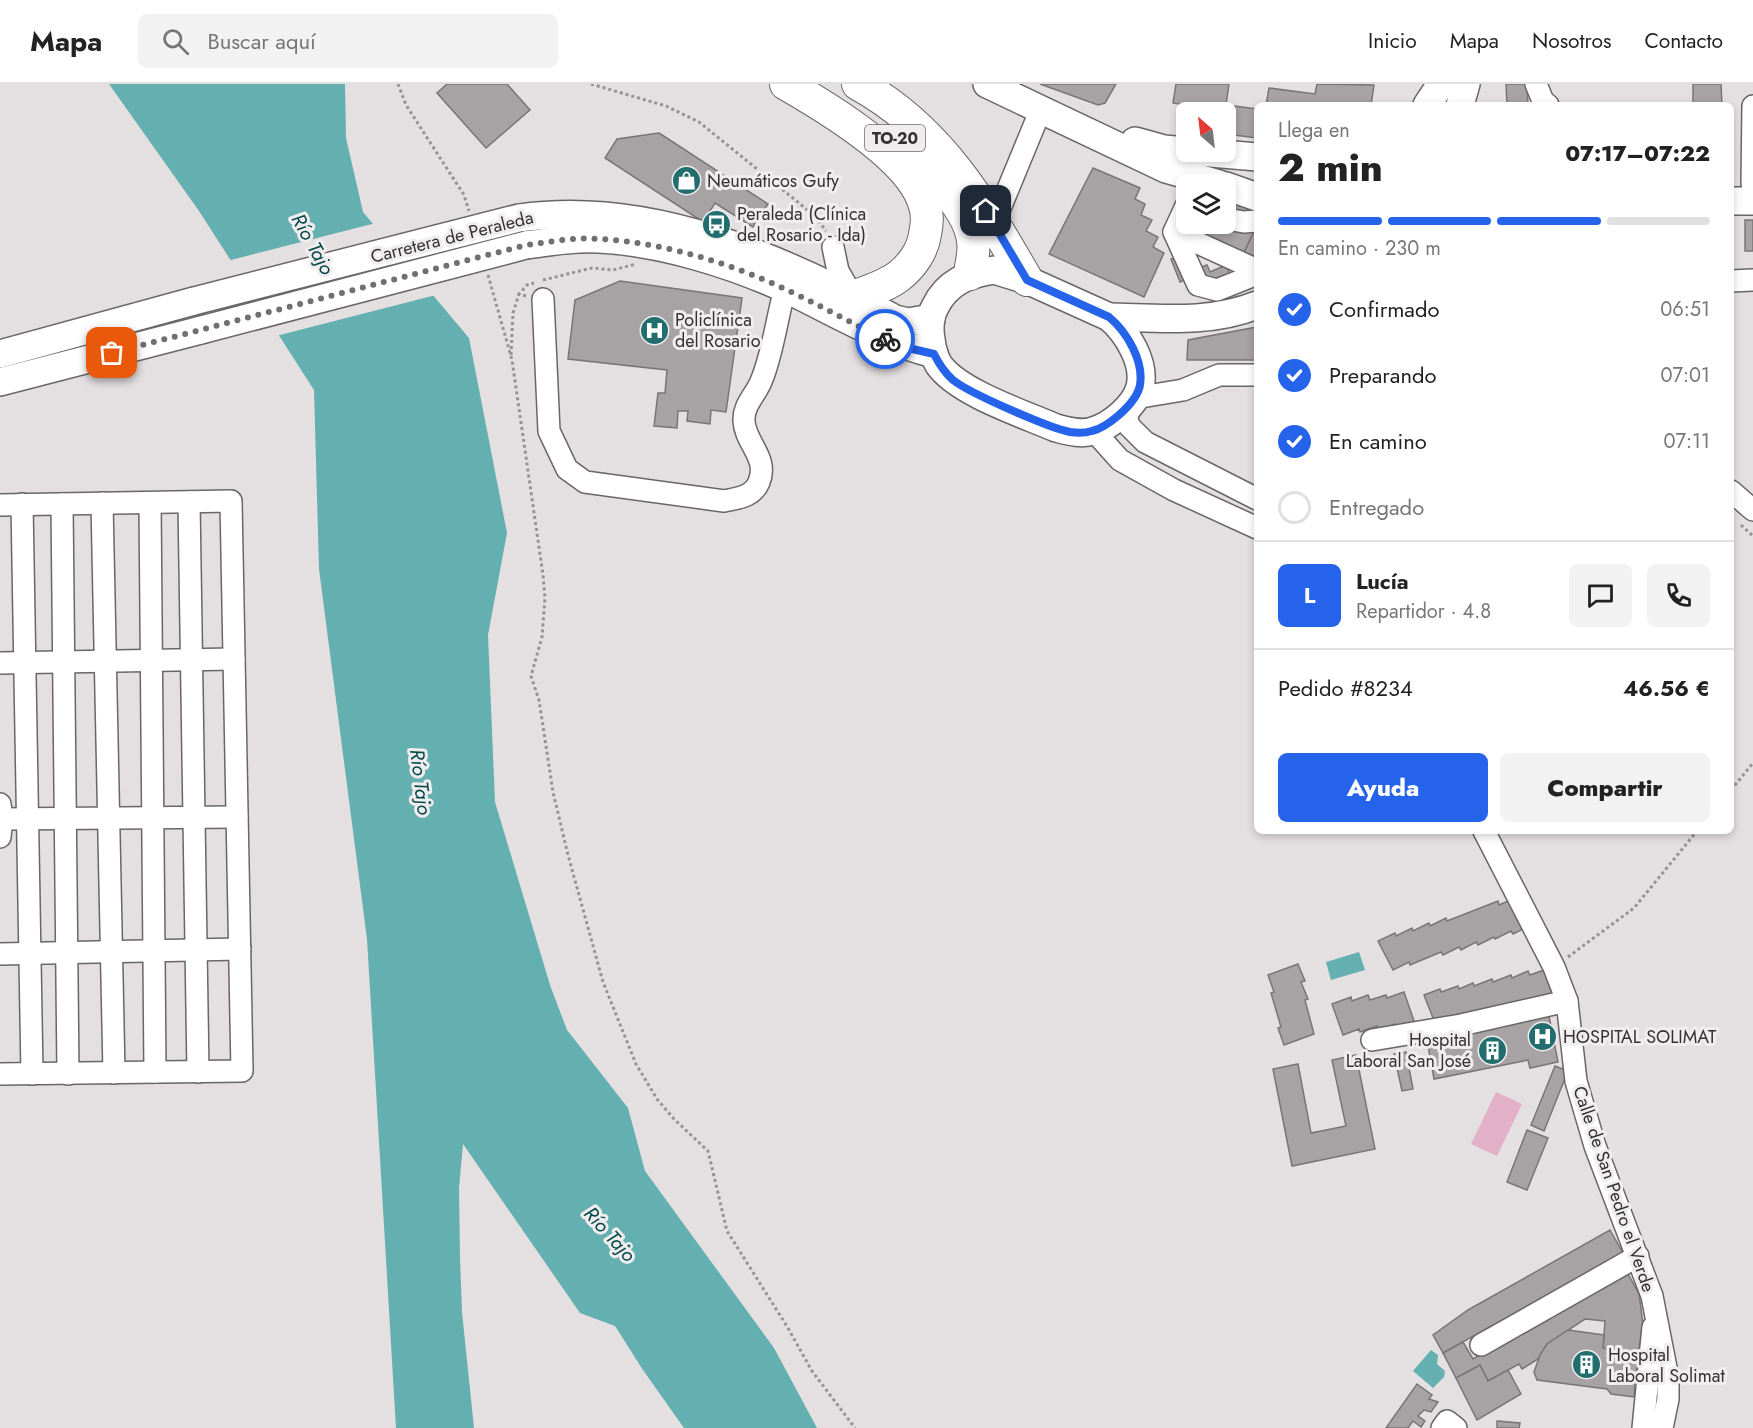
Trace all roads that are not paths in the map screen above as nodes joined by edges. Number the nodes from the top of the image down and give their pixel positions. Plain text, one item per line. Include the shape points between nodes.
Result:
1 (786, 84) edge
2 (811, 84) edge
3 (858, 84) edge
4 (987, 84) edge
5 (1441, 84) edge
6 (1466, 84) edge
7 (1536, 84) edge
8 (1429, 102) edge
9 (1461, 102) edge
10 (1544, 102) edge
11 (1753, 106) edge
12 (1041, 109) junction
13 (1084, 129) junction
14 (1176, 150) edge
15 (1236, 155) edge
16 (1254, 157) edge
17 (1254, 162) edge
18 (1180, 174) edge
19 (1208, 174) edge
20 (1747, 188) edge
21 (1236, 190) edge
22 (1254, 196) edge
23 (1734, 199) edge
24 (1236, 221) edge
25 (1254, 221) edge
26 (994, 223) junction
27 (1176, 227) edge
28 (1174, 231) junction
29 (1254, 271) edge
30 (1254, 273) edge
31 (970, 274) junction
32 (794, 280) junction
33 (1027, 280) junction
34 (1753, 280) edge
35 (1734, 281) edge
36 (853, 297) junction
37 (543, 299) road end
38 (1254, 306) edge
39 (1109, 317) junction
40 (931, 318) junction
41 (1170, 319) junction
42 (1132, 348) junction
43 (0, 354) edge
44 (934, 354) junction
45 (1254, 375) edge
46 (0, 382) edge
47 (1130, 404) junction
48 (1094, 431) junction
49 (1734, 494) edge
50 (1254, 497) edge
51 (150, 502) junction
52 (189, 502) junction
53 (102, 503) junction
54 (0, 504) edge
55 (21, 504) junction
56 (62, 504) junction
57 (1753, 510) edge
58 (1254, 527) edge
59 (234, 658) junction
60 (152, 660) junction
61 (192, 660) junction
62 (105, 661) junction
63 (64, 662) junction
64 (0, 663) edge
65 (24, 663) junction
66 (237, 817) junction
67 (109, 818) junction
68 (153, 818) junction
69 (194, 818) junction
70 (27, 819) junction
71 (65, 819) junction
72 (1, 820) edge
73 (1486, 834) edge
74 (240, 949) junction
75 (196, 950) junction
76 (154, 951) junction
77 (111, 952) junction
78 (30, 953) junction
79 (67, 953) junction
80 (0, 954) edge
81 (1567, 1001) junction
82 (1372, 1040) dead end
83 (155, 1072) junction
84 (198, 1072) junction
85 (114, 1073) junction
86 (0, 1074) edge
87 (32, 1074) junction
88 (68, 1074) junction
89 (1638, 1256) junction
90 (1655, 1315) junction
91 (1481, 1344) dead end
92 (1442, 1428) edge
93 (1456, 1428) edge
94 (1643, 1428) edge
95 (1662, 1428) edge

1 - 36 highway via 827,108 894,159 925,206 924,240 910,265 888,283
2 - 31 highway, TO-20 via 849,103 927,168 958,206 971,230 974,241
3 - 26 highway, TO-20 via 891,106 938,148 965,179
4 - 12 main road
5 - 8 main road
6 - 9 main road
7 - 10 street
11 - 20 street
12 - 13 main road
12 - 26 street
13 - 14 main road
13 - 18 main road
15 - 16 main road
17 - 19 street via 1222,164 1211,167
20 - 23 main road
21 - 22 main road
24 - 25 street
26 - 33 highway, TO-20
27 - 28 street
28 - 29 street
28 - 30 street via 1198,285 1217,290
31 - 33 main road via 994,270
31 - 40 main road via 948,287
32 - 36 main road, Carretera de Peraleda
32 - 36 street via 833,247 838,271
32 - 37 street via 762,380 747,404 744,422 761,460 760,480 743,497 724,501 585,482 567,469 549,431
32 - 43 main road, Carretera de Peraleda, bridge via 720,241 664,225 591,213 553,213 519,218
32 - 44 main road, Carretera de Peraleda via 889,340
32 - 46 main road, Carretera de Peraleda, bridge via 621,241 572,239 526,245
33 - 39 main road
34 - 35 street
36 - 40 main road, Carretera de Peraleda via 895,319 908,322
38 - 41 main road via 1212,318
39 - 41 main road
39 - 42 main road
40 - 44 main road via 929,332
41 - 42 main road via 1148,329
42 - 47 main road via 1140,371 1140,386
44 - 48 main road via 953,380 976,393 1056,428
45 - 47 street via 1219,375 1183,390
47 - 48 main road
47 - 50 street via 1129,426 1145,442
48 - 58 street via 1119,460
49 - 57 street
51 - 52 street
51 - 53 street
51 - 60 street
52 - 59 street via 231,501
52 - 61 street
53 - 56 street
53 - 62 street
54 - 55 street
55 - 56 street
55 - 65 street
56 - 63 street
59 - 61 street
59 - 66 street
60 - 61 street
60 - 62 street
60 - 68 street
61 - 69 street
62 - 63 street
62 - 67 street
63 - 65 street
63 - 71 street
64 - 65 street
65 - 70 street
66 - 69 street
66 - 74 street
67 - 68 street
67 - 71 street
67 - 77 street
68 - 69 street
68 - 76 street
69 - 75 street
70 - 71 street
70 - 72 street
70 - 78 street
71 - 79 street
73 - 81 street, Calle de San Pedro el Verde via 1554,967
74 - 75 street
74 - 84 street via 242,1071
75 - 76 street
75 - 84 street
76 - 77 street
76 - 83 street
77 - 79 street
77 - 85 street
78 - 79 street
78 - 80 street
78 - 87 street
79 - 88 street
81 - 82 street via 1423,1022
81 - 89 street, Calle de San Pedro el Verde via 1576,1081 1595,1146
83 - 84 street
83 - 85 street
85 - 88 street
86 - 87 street
87 - 88 street
89 - 90 street, Calle de San Pedro el Verde
89 - 91 street
90 - 94 street, Calle de San Pedro el Verde
90 - 95 street, Calle de San Pedro el Verde via 1668,1378
92 - 93 street via 1447,1421

